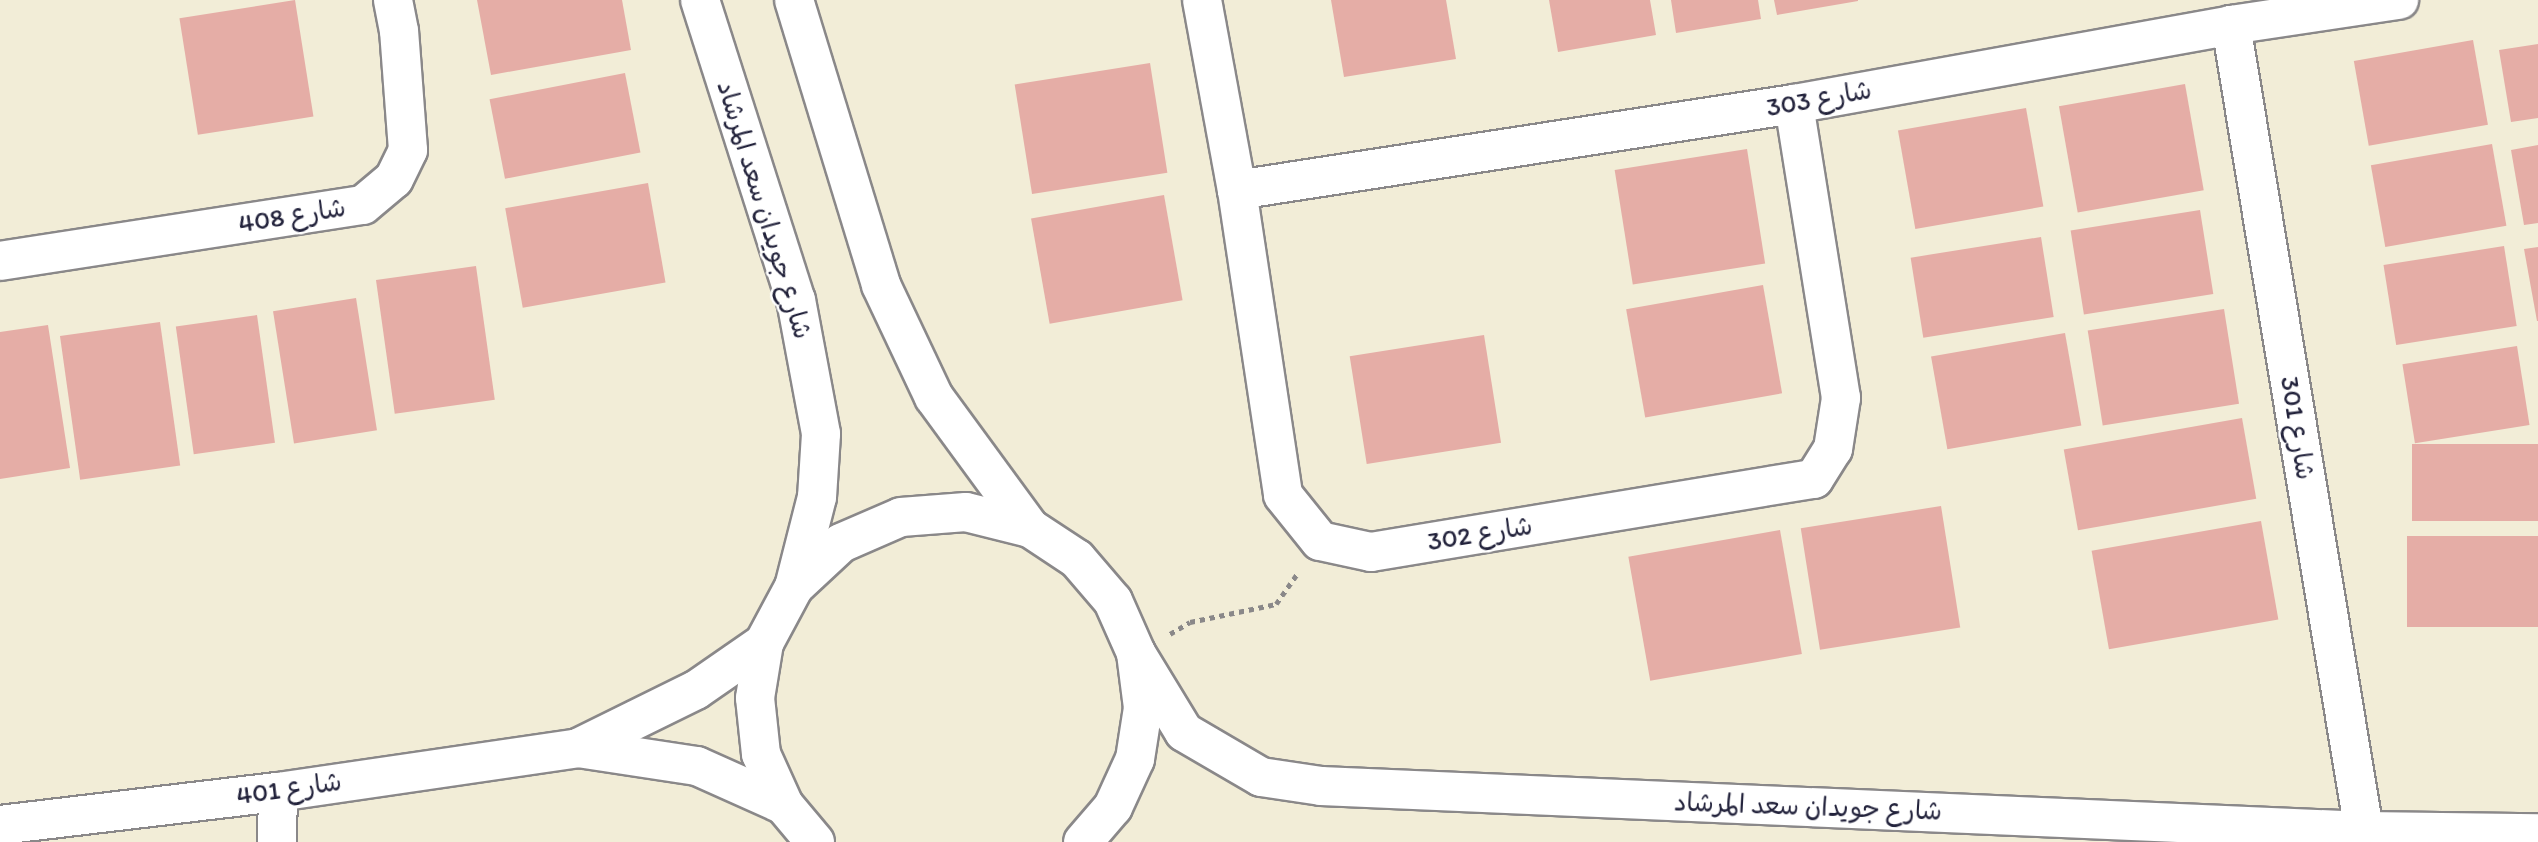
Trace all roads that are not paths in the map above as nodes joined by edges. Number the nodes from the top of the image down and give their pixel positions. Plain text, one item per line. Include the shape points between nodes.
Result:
1 (393, 0) edge
2 (700, 0) edge
3 (794, 0) edge
4 (1202, 0) edge
5 (2399, 0) edge
6 (2231, 25) junction
7 (1794, 104) junction
8 (1237, 190) junction
9 (0, 261) edge
10 (1030, 528) junction
11 (794, 587) junction
12 (764, 643) junction
13 (1136, 653) junction
14 (578, 748) junction
15 (278, 792) junction
16 (784, 805) junction
17 (0, 825) edge
18 (2364, 831) junction
19 (2538, 833) edge
20 (277, 842) edge
21 (815, 842) edge
22 (1083, 842) edge

1 - 9 street, شارع 408 via 408,150 394,179 363,205
2 - 11 street, شارع جويدان سعد المرشاد via 796,299 821,434 817,497
3 - 10 street via 881,285 934,397
4 - 8 street
5 - 6 street, شارع 303
6 - 7 street, شارع 303
6 - 18 street, شارع 301
7 - 8 street, شارع 303
7 - 8 street, شارع 302 via 1841,398 1833,449 1814,479 1370,552 1320,541 1283,495
10 - 11 street via 966,512 901,517 841,543
10 - 13 street via 1086,569 1113,601
11 - 12 street
12 - 14 street, شارع 401 via 695,690
12 - 16 street via 755,698 761,754
13 - 18 street, شارع جويدان سعد المرشاد via 1184,732 1261,777 1321,786
13 - 22 street via 1143,708 1135,759 1113,807
14 - 15 street, شارع 401
14 - 16 street, شارع 401 via 697,766
15 - 17 street, شارع 401
15 - 20 street
16 - 21 street
18 - 19 street, شارع جويدان سعد المرشاد

